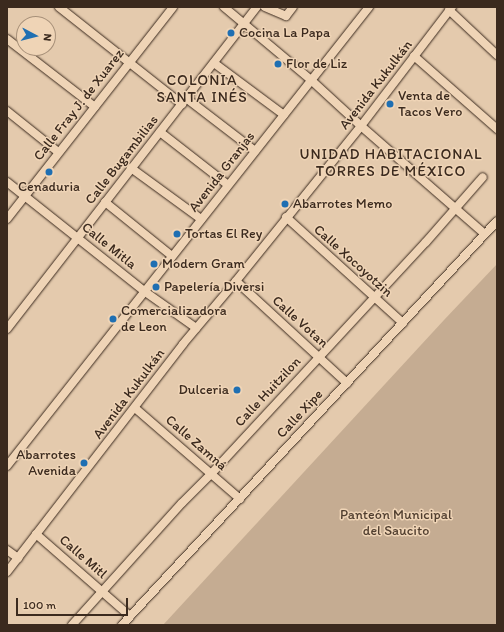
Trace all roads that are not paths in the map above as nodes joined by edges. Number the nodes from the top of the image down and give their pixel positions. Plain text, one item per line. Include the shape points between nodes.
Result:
1 (59, 7) edge
2 (173, 7) edge
3 (224, 7) edge
4 (257, 7) edge
5 (265, 7) edge
6 (293, 7) edge
7 (369, 7) edge
8 (450, 8) edge
9 (244, 24) junction
10 (7, 39) edge
11 (497, 55) edge
12 (414, 56) junction
13 (130, 61) junction
14 (214, 63) junction
15 (311, 80) junction
16 (184, 101) junction
17 (94, 107) junction
18 (7, 111) edge
19 (284, 115) junction
20 (361, 126) junction
21 (497, 130) edge
22 (160, 132) junction
23 (255, 151) junction
24 (58, 152) junction
25 (131, 168) junction
26 (483, 177) dead end
27 (7, 182) edge
28 (228, 185) junction
29 (25, 196) junction
30 (105, 202) junction
31 (455, 208) junction
32 (286, 217) junction
33 (7, 219) edge
34 (201, 220) junction
35 (497, 221) edge
36 (485, 234) junction
37 (78, 237) junction
38 (172, 256) junction
39 (236, 281) junction
40 (144, 291) junction
41 (374, 298) junction
42 (402, 323) junction
43 (196, 328) junction
44 (7, 329) edge
45 (319, 357) junction
46 (347, 383) junction
47 (135, 408) junction
48 (7, 466) edge
49 (211, 474) junction
50 (240, 499) junction
51 (36, 534) junction
52 (7, 550) edge
53 (18, 558) junction
54 (7, 572) edge
55 (103, 592) junction
56 (130, 616) junction
57 (72, 625) edge
58 (122, 625) edge

1 - 13 street
2 - 13 street, Calle Fray J. de Xuarez
3 - 9 street
4 - 9 street, Calle Bugambilias
5 - 6 street via 286,16
7 - 15 street, Avenida Granjas
8 - 11 street
8 - 12 street, Avenida Kukulkán
9 - 14 street, Calle Bugambilias
9 - 15 street
10 - 17 street
12 - 20 street, Avenida Kukulkán
12 - 21 street
13 - 16 street
13 - 17 street, Calle Fray J. de Xuarez
14 - 16 street, Calle Bugambilias
14 - 19 street
15 - 19 street, Avenida Granjas
15 - 20 street
16 - 22 street, Calle Bugambilias
16 - 23 street
17 - 24 street, Calle Fray J. de Xuarez
18 - 24 street
19 - 23 street, Avenida Granjas
20 - 31 street
20 - 32 street, Avenida Kukulkán
22 - 25 street, Calle Bugambilias
22 - 28 street
23 - 28 street, Avenida Granjas
24 - 29 street, Calle Fray J. de Xuarez
25 - 30 street, Calle Bugambilias
25 - 34 street
26 - 31 street, Calle Huitzilon
27 - 29 street, Calle Mitla
28 - 34 street, Avenida Granjas
29 - 33 street, Calle Fray J. de Xuarez
29 - 37 street, Calle Mitla
30 - 37 street, Calle Bugambilias
30 - 38 street
31 - 36 street
31 - 41 street, Calle Huitzilon
32 - 39 street, Avenida Kukulkán
32 - 41 street, Calle Xocoyotzin
34 - 38 street, Avenida Granjas
35 - 36 street, Calle Xipe
36 - 42 street, Calle Xipe
37 - 40 street, Calle Mitla
37 - 44 street, Calle Bugambilias
38 - 40 street, Avenida Granjas
39 - 43 street, Avenida Kukulkán
39 - 45 street, Calle Votan
40 - 43 street, Calle Mitla
40 - 48 street, Avenida Granjas
41 - 42 street, Calle Xocoyotzin
41 - 45 street, Calle Huitzilon
42 - 46 street, Calle Xipe
43 - 47 street, Avenida Kukulkán
45 - 46 street, Calle Votan
45 - 49 street, Calle Huitzilon
46 - 50 street, Calle Xipe
47 - 49 street, Calle Zamná
47 - 51 street, Avenida Kukulkán
49 - 50 street, Calle Zamná
49 - 55 street, Calle Huitzilon
50 - 56 street, Calle Xipe
51 - 53 street, Avenida Kukulkán
51 - 55 street, Calle Mitl
52 - 53 street
53 - 54 street, Avenida Kukulkán
55 - 56 street, Calle Mitl
55 - 57 street, Calle Huitzilon
56 - 58 street, Calle Xipe

